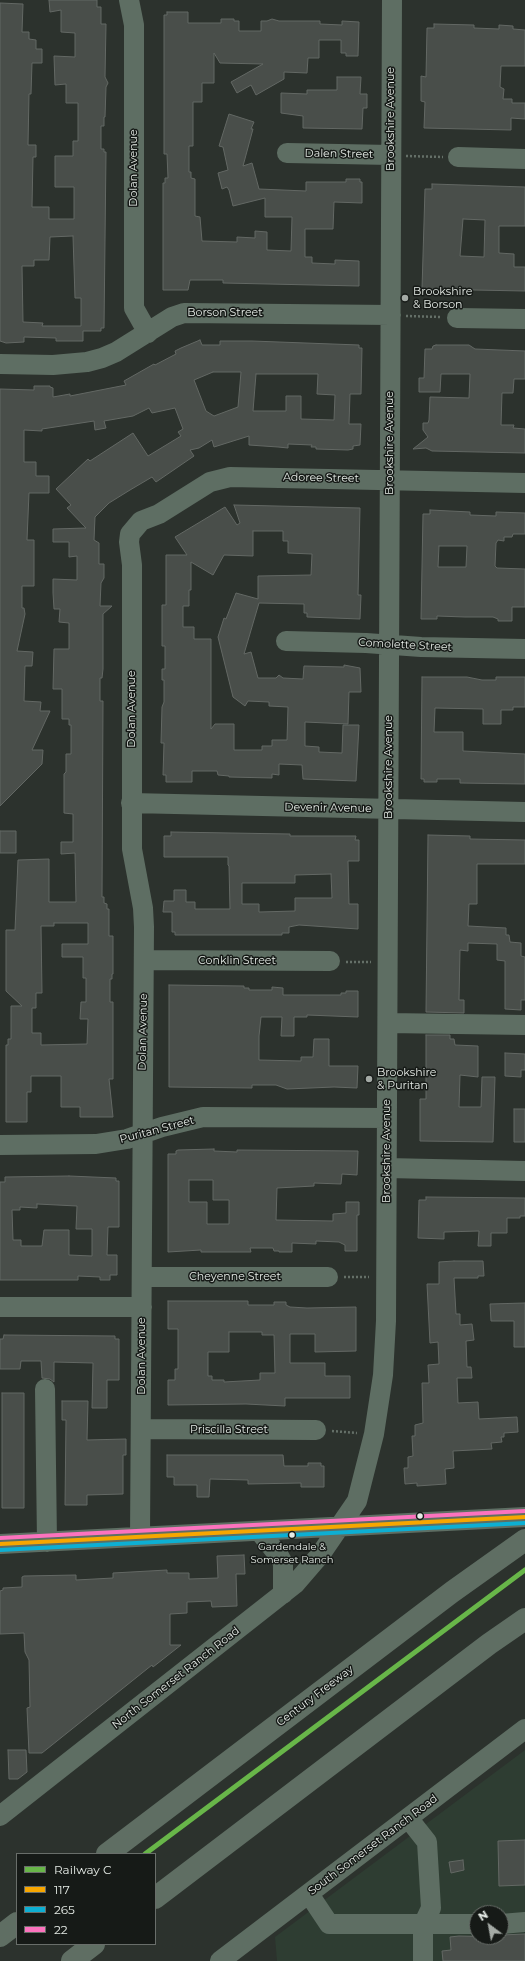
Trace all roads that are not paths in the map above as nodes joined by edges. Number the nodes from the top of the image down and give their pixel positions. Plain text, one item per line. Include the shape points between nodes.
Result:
1 (129, 0) edge
2 (392, 0) edge
3 (287, 153) dead end
4 (391, 155) junction
5 (458, 157) road end
6 (525, 158) edge
7 (391, 315) junction
8 (457, 318) road end
9 (525, 319) edge
10 (148, 333) junction
11 (0, 364) edge
12 (390, 480) junction
13 (525, 483) edge
14 (132, 530) joint
15 (286, 641) dead end
16 (390, 645) junction
17 (525, 649) edge
18 (132, 804) junction
19 (389, 809) junction
20 (525, 812) edge
21 (144, 960) junction
22 (330, 961) road end
23 (388, 1023) junction
24 (525, 1025) edge
25 (387, 1118) junction
26 (142, 1134) junction
27 (0, 1145) edge
28 (387, 1168) junction
29 (525, 1171) edge
30 (143, 1277) junction
31 (328, 1277) road end
32 (0, 1307) edge
33 (142, 1307) junction
34 (45, 1389) dead end
35 (141, 1429) junction
36 (316, 1430) road end
37 (525, 1517) edge
38 (340, 1527) junction
39 (260, 1532) junction
40 (140, 1536) junction
41 (525, 1540) edge
42 (47, 1542) junction
43 (0, 1544) edge
44 (283, 1594) junction
45 (525, 1619) edge
46 (523, 1731) edge
47 (0, 1816) edge
48 (408, 1818) junction
49 (108, 1853) edge
50 (308, 1894) junction
51 (156, 1897) edge
52 (525, 1922) edge
53 (509, 1923) edge
54 (16, 1924) edge
55 (423, 1924) junction
56 (469, 1924) edge
57 (0, 1936) edge
58 (93, 1945) edge
59 (240, 1955) edge
60 (72, 1961) edge
61 (220, 1961) edge
62 (423, 1961) edge

1 - 10 street, Dolan Avenue via 134,25 134,308
2 - 4 street, Brookshire Avenue
3 - 4 street, Dalen Street
4 - 7 street, Brookshire Avenue
5 - 6 street
7 - 10 street, Borson Street via 184,313 172,317
7 - 12 street, Brookshire Avenue
8 - 9 street
10 - 11 street, Borson Street via 116,352 88,362 53,365
12 - 13 street, Adoree Street
12 - 14 street, Adoree Street via 236,476 222,478 210,482 159,514 141,521
12 - 16 street, Brookshire Avenue
14 - 18 street, Dolan Avenue via 129,542 132,565
15 - 16 street, Comolette Street
16 - 17 street, Comolette Street
16 - 19 street, Brookshire Avenue
18 - 19 street, Devenir Avenue
18 - 21 street, Dolan Avenue via 132,849 143,908
19 - 20 street, Devenir Avenue
19 - 23 street, Brookshire Avenue
21 - 22 street, Conklin Street
21 - 26 street, Dolan Avenue
23 - 24 street
23 - 25 street, Brookshire Avenue
25 - 26 street, Puritan Street via 203,1117 162,1126
25 - 28 street, Brookshire Avenue
26 - 27 street, Puritan Street via 96,1144
26 - 30 street, Dolan Avenue
28 - 29 street
28 - 38 street, Brookshire Avenue via 387,1277 383,1375 374,1434 356,1501
30 - 31 street, Cheyenne Street
30 - 33 street, Dolan Avenue
32 - 33 street
33 - 35 street, Dolan Avenue
34 - 42 street
35 - 36 street, Priscilla Street
35 - 40 street, Dolan Avenue
37 - 38 street
38 - 39 street
38 - 44 street, North Somerset Ranch Road via 295,1584
39 - 40 street
39 - 44 street via 283,1564
40 - 42 street
41 - 49 highway, Century Freeway via 452,1592
42 - 43 street
44 - 47 street, North Somerset Ranch Road
45 - 51 highway
46 - 48 street, South Somerset Ranch Road
48 - 50 street, South Somerset Ranch Road
48 - 55 street via 427,1842 431,1908
50 - 55 street via 329,1924
50 - 59 street, South Somerset Ranch Road
52 - 53 street
54 - 57 highway
55 - 56 street
55 - 62 street
58 - 60 highway
59 - 61 street, South Somerset Ranch Road

